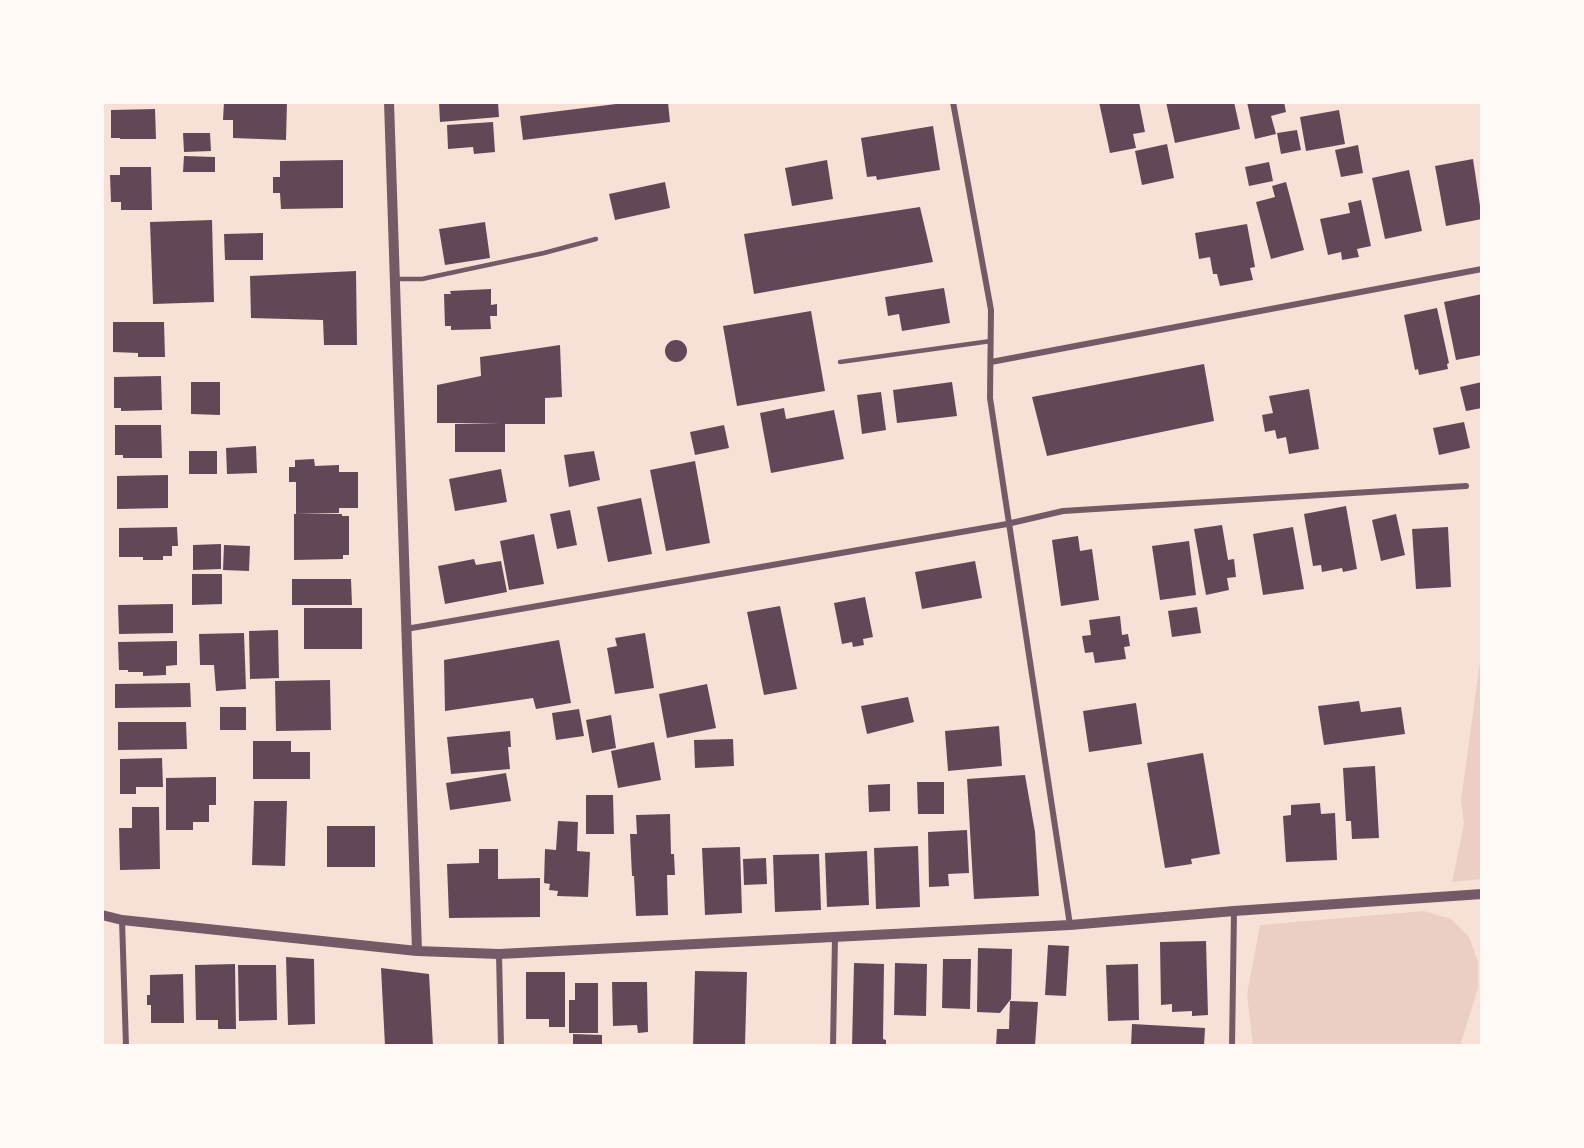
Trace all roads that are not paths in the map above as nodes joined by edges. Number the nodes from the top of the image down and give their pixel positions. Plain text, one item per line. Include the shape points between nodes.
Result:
1 (389, 102) edge
2 (953, 102) edge
3 (596, 239) dead end
4 (1482, 269) edge
5 (395, 279) junction
6 (991, 341) junction
7 (840, 362) dead end
8 (991, 362) junction
9 (1466, 486) dead end
10 (1007, 524) junction
11 (406, 629) junction
12 (1482, 894) edge
13 (1234, 911) junction
14 (102, 915) edge
15 (122, 920) junction
16 (1070, 925) junction
17 (835, 937) junction
18 (417, 951) junction
19 (499, 954) junction
20 (126, 1046) edge
21 (501, 1046) edge
22 (833, 1046) edge
23 (1232, 1046) edge

1 - 5 street
2 - 6 street via 991,310
3 - 5 lane via 422,279
4 - 8 street
5 - 11 street
6 - 7 lane
6 - 8 street
8 - 10 street via 990,398
9 - 10 street via 1063,511
10 - 11 street
10 - 16 street
11 - 18 street
12 - 13 street
13 - 16 street
13 - 23 street
14 - 15 street
15 - 18 street
15 - 20 street
16 - 17 street
17 - 19 street
17 - 22 street
18 - 19 street
19 - 21 street

